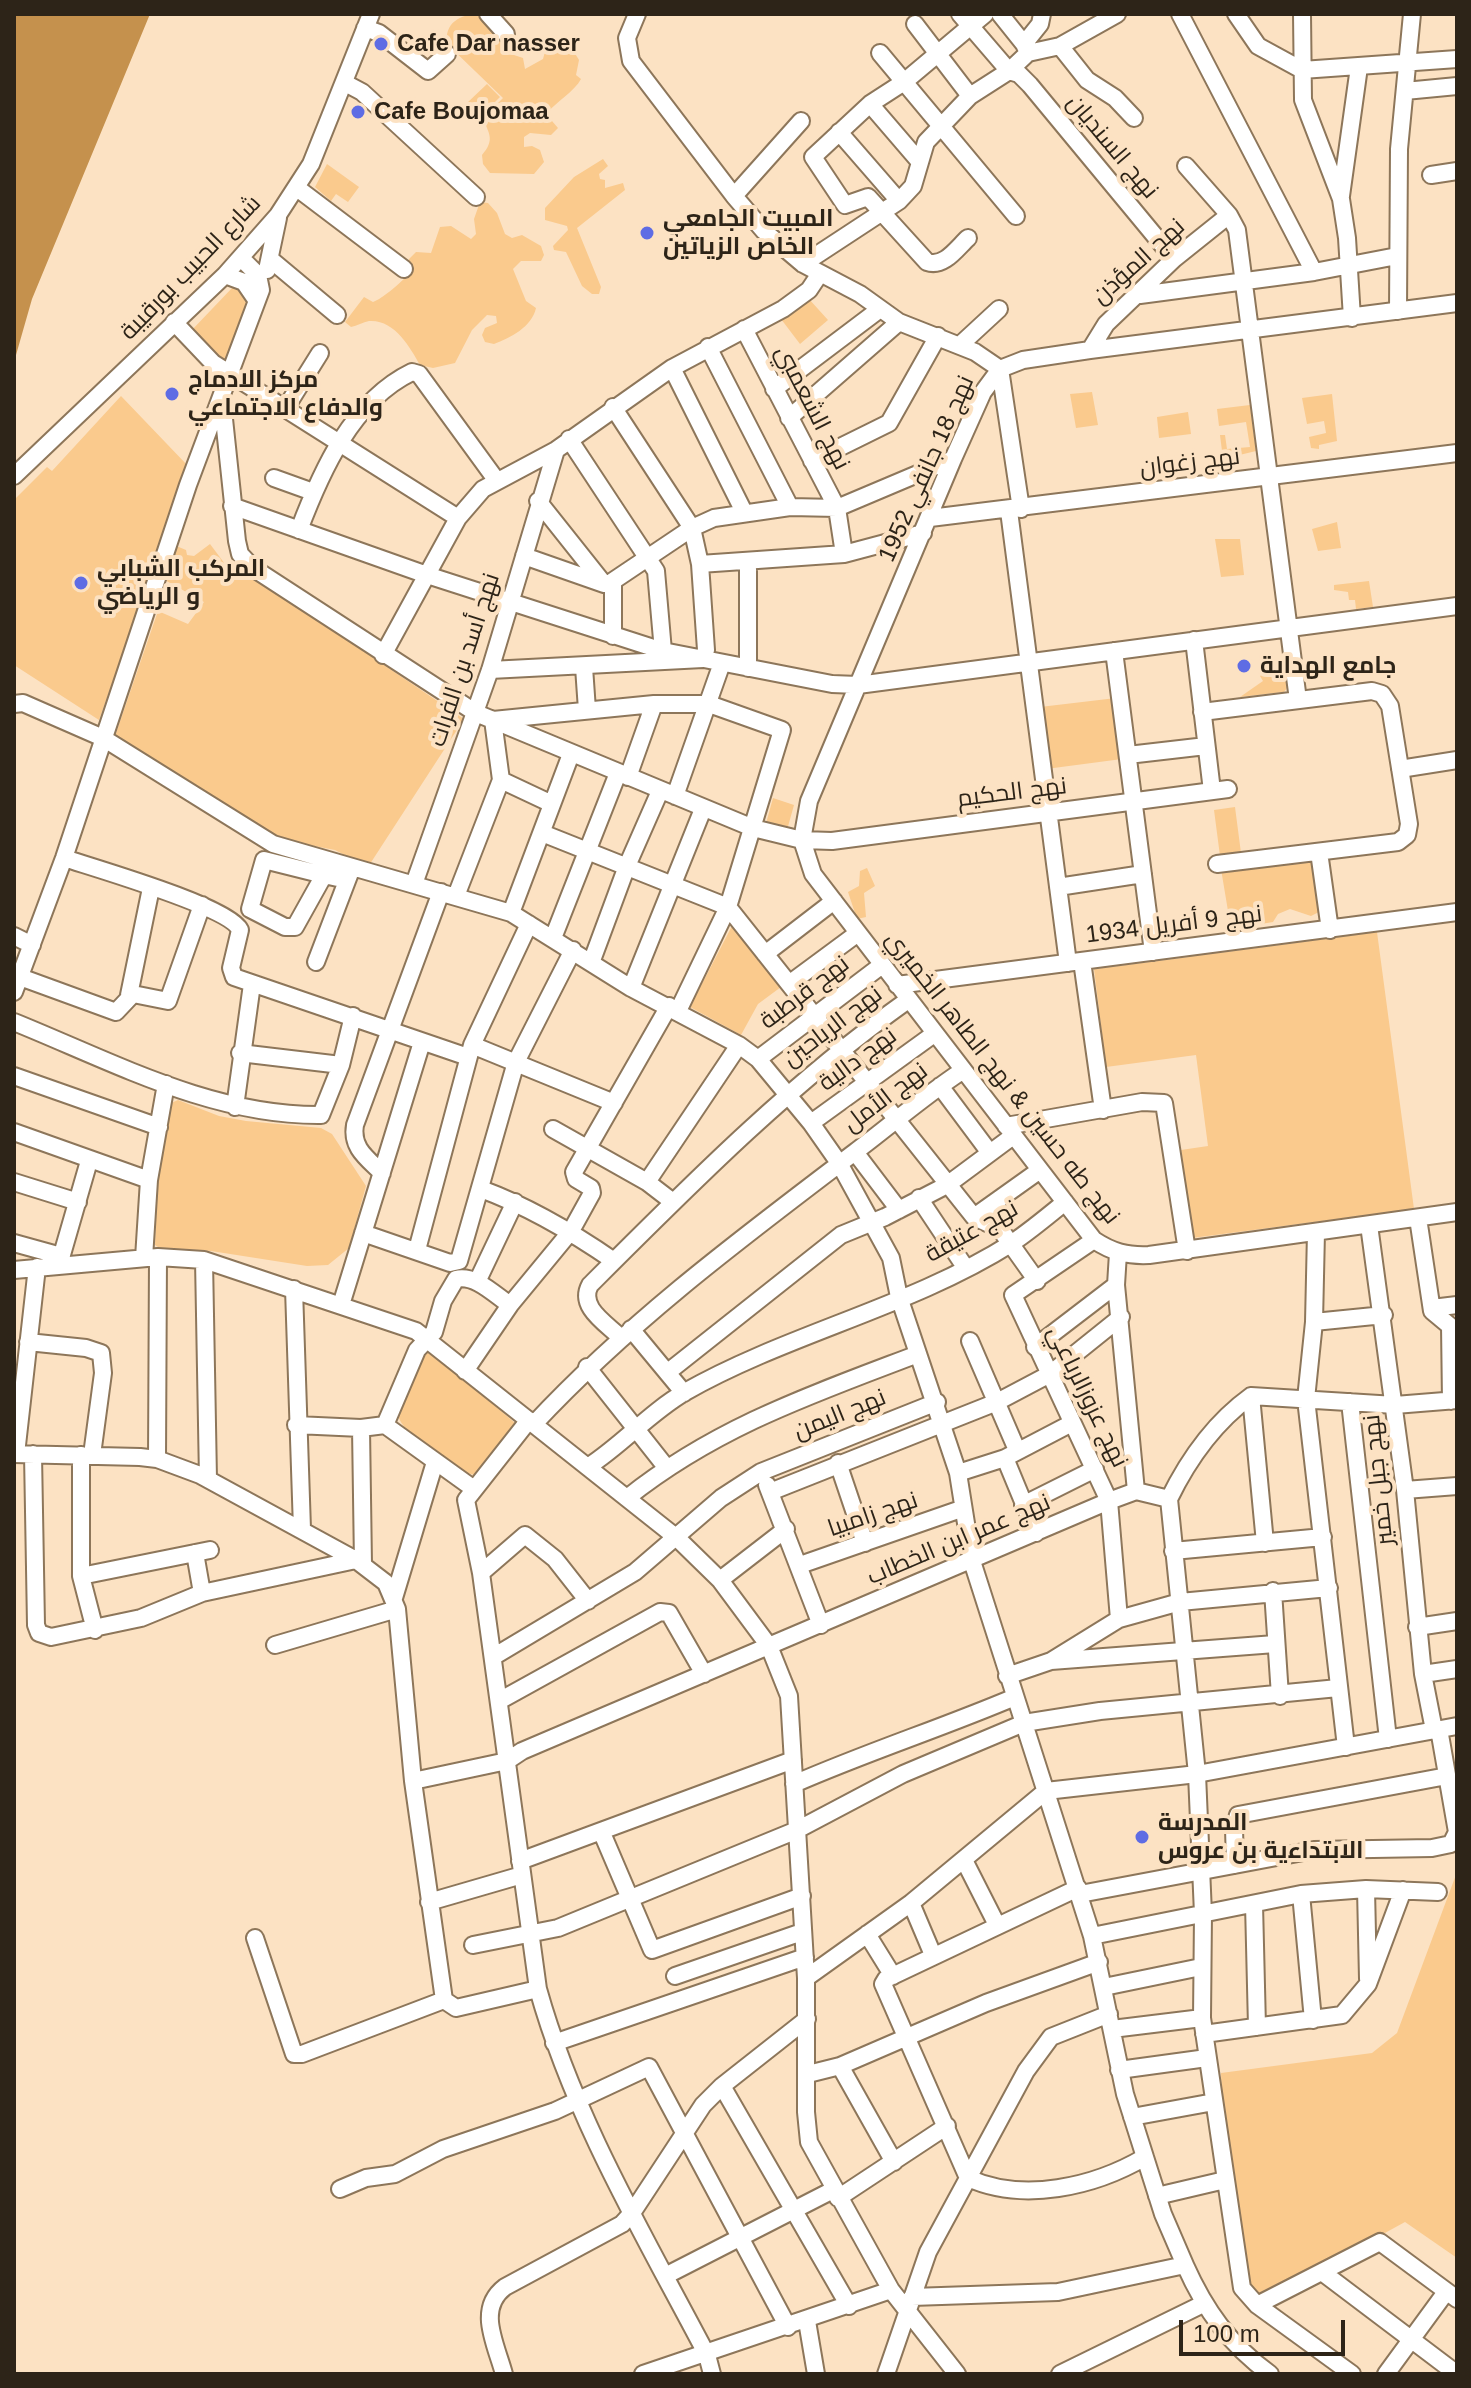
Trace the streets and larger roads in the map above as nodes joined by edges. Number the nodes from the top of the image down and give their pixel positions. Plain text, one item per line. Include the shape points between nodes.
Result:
1 (488, 14) edge
2 (637, 14) edge
3 (985, 14) edge
4 (1000, 14) edge
5 (1042, 14) edge
6 (1117, 14) edge
7 (1180, 14) edge
8 (1236, 14) edge
9 (1302, 14) edge
10 (1412, 14) edge
11 (965, 20) edge
12 (368, 21) edge
13 (915, 24) dead end
14 (506, 34) dead end
15 (1060, 46) junction
16 (1026, 48) junction
17 (880, 53) dead end
18 (447, 54) dead end
19 (937, 54) junction
20 (1457, 59) edge
21 (1407, 62) junction
22 (1359, 67) junction
23 (1302, 70) junction
24 (1009, 71) junction
25 (904, 82) junction
26 (345, 83) junction
27 (1457, 86) edge
28 (1405, 91) junction
29 (970, 96) junction
30 (870, 104) junction
31 (1134, 118) dead end
32 (801, 121) dead end
33 (942, 126) junction
34 (839, 132) junction
35 (919, 161) junction
36 (1186, 166) dead end
37 (1457, 171) edge
38 (1431, 175) dead end
39 (297, 188) junction
40 (734, 196) junction
41 (476, 197) dead end
42 (1341, 199) junction
43 (899, 201) junction
44 (882, 214) junction
45 (278, 215) junction
46 (1229, 215) junction
47 (1016, 216) dead end
48 (968, 238) dead end
49 (1397, 256) junction
50 (241, 258) junction
51 (270, 259) junction
52 (1174, 259) junction
53 (803, 264) junction
54 (1349, 265) junction
55 (404, 269) dead end
56 (1314, 272) junction
57 (225, 275) junction
58 (819, 275) junction
59 (1244, 280) junction
60 (1140, 295) junction
61 (259, 296) junction
62 (1457, 303) edge
63 (880, 309) junction
64 (999, 309) dead end
65 (1398, 311) junction
66 (337, 315) dead end
67 (1352, 318) junction
68 (174, 322) junction
69 (899, 322) junction
70 (744, 329) junction
71 (1251, 331) junction
72 (938, 336) junction
73 (960, 345) junction
74 (708, 347) junction
75 (1090, 350) junction
76 (320, 353) dead end
77 (672, 368) junction
78 (1000, 369) junction
79 (231, 374) junction
80 (774, 389) junction
81 (222, 400) junction
82 (613, 407) junction
83 (285, 409) junction
84 (789, 418) junction
85 (341, 444) junction
86 (562, 444) junction
87 (1457, 453) edge
88 (953, 459) junction
89 (812, 461) junction
90 (14, 476) edge
91 (1271, 476) junction
92 (274, 478) dead end
93 (497, 481) junction
94 (313, 492) junction
95 (538, 501) junction
96 (232, 506) junction
97 (790, 507) junction
98 (837, 508) junction
99 (1015, 510) junction
100 (744, 512) junction
101 (458, 518) junction
102 (926, 526) junction
103 (692, 528) junction
104 (299, 530) junction
105 (844, 554) junction
106 (524, 556) junction
107 (648, 558) junction
108 (748, 561) junction
109 (700, 564) junction
110 (427, 575) junction
111 (609, 585) junction
112 (511, 603) junction
113 (1457, 606) edge
114 (1290, 628) junction
115 (613, 636) junction
116 (1194, 640) junction
117 (663, 651) junction
118 (1114, 651) junction
119 (383, 655) junction
120 (703, 659) junction
121 (1029, 662) junction
122 (722, 663) junction
123 (584, 667) junction
124 (748, 668) junction
125 (490, 670) junction
126 (858, 685) junction
127 (1298, 700) junction
128 (14, 704) edge
129 (654, 704) junction
130 (709, 704) junction
131 (587, 710) junction
132 (1202, 712) junction
133 (476, 713) junction
134 (493, 720) junction
135 (103, 738) junction
136 (1206, 746) junction
137 (571, 754) junction
138 (1128, 755) junction
139 (1457, 760) edge
140 (1400, 769) junction
141 (623, 775) junction
142 (501, 780) junction
143 (668, 793) junction
144 (1133, 801) junction
145 (552, 804) junction
146 (703, 809) junction
147 (1048, 813) junction
148 (753, 828) junction
149 (542, 833) junction
150 (802, 840) junction
151 (587, 850) junction
152 (1319, 852) junction
153 (64, 858) junction
154 (1217, 864) dead end
155 (627, 866) junction
156 (349, 874) junction
157 (1143, 874) junction
158 (324, 875) junction
159 (414, 884) junction
160 (673, 884) junction
161 (1058, 887) junction
162 (151, 888) junction
163 (448, 894) junction
164 (834, 901) junction
165 (202, 905) junction
166 (728, 907) junction
167 (1457, 912) edge
168 (511, 913) junction
169 (529, 924) junction
170 (1330, 930) junction
171 (858, 933) junction
172 (14, 936) edge
173 (553, 938) junction
174 (32, 945) junction
175 (573, 950) junction
176 (1153, 952) junction
177 (765, 954) junction
178 (316, 962) dead end
179 (1075, 962) junction
180 (591, 963) junction
181 (882, 965) junction
182 (17, 984) edge
183 (252, 984) junction
184 (789, 984) junction
185 (897, 985) junction
186 (631, 988) junction
187 (129, 995) junction
188 (908, 1000) junction
189 (674, 1009) junction
190 (353, 1016) junction
191 (814, 1016) junction
192 (14, 1022) edge
193 (392, 1031) junction
194 (934, 1034) junction
195 (422, 1042) junction
196 (739, 1045) junction
197 (840, 1048) junction
198 (470, 1051) junction
199 (240, 1053) junction
200 (758, 1059) junction
201 (516, 1062) junction
202 (341, 1065) junction
203 (962, 1071) junction
204 (14, 1076) edge
205 (868, 1083) junction
206 (166, 1084) junction
207 (940, 1086) junction
208 (786, 1093) junction
209 (614, 1103) junction
210 (235, 1107) junction
211 (1103, 1110) junction
212 (895, 1118) junction
213 (811, 1123) junction
214 (159, 1127) junction
215 (553, 1129) dead end
216 (1010, 1131) junction
217 (14, 1132) edge
218 (588, 1147) junction
219 (855, 1152) junction
220 (990, 1153) junction
221 (89, 1161) junction
222 (839, 1163) junction
223 (1040, 1170) junction
224 (382, 1173) junction
225 (149, 1180) junction
226 (14, 1182) edge
227 (647, 1182) junction
228 (947, 1185) junction
229 (481, 1189) junction
230 (919, 1198) junction
231 (78, 1202) junction
232 (515, 1202) junction
233 (673, 1202) junction
234 (1065, 1202) junction
235 (899, 1210) junction
236 (1457, 1212) edge
237 (974, 1217) junction
238 (1418, 1218) junction
239 (873, 1222) junction
240 (1369, 1225) junction
241 (571, 1231) junction
242 (1316, 1232) junction
243 (363, 1233) junction
244 (1094, 1240) junction
245 (14, 1243) edge
246 (1011, 1243) junction
247 (417, 1250) junction
248 (1187, 1251) junction
249 (1118, 1253) junction
250 (151, 1257) junction
251 (204, 1260) junction
252 (60, 1261) junction
253 (614, 1261) junction
254 (37, 1267) junction
255 (965, 1267) junction
256 (14, 1270) edge
257 (465, 1275) junction
258 (1037, 1281) junction
259 (1116, 1285) junction
260 (294, 1289) junction
261 (899, 1297) junction
262 (341, 1305) junction
263 (510, 1305) junction
264 (1457, 1305) edge
265 (1432, 1308) junction
266 (1384, 1315) junction
267 (1121, 1317) junction
268 (1314, 1322) junction
269 (626, 1334) junction
270 (428, 1339) junction
271 (970, 1341) dead end
272 (28, 1342) junction
273 (1035, 1347) junction
274 (918, 1354) junction
275 (587, 1367) junction
276 (465, 1371) junction
277 (668, 1372) junction
278 (1050, 1374) junction
279 (684, 1393) junction
280 (1251, 1396) junction
281 (1306, 1399) junction
282 (1454, 1401) edge
283 (937, 1402) junction
284 (997, 1402) junction
285 (1350, 1402) junction
286 (1395, 1405) junction
287 (531, 1422) junction
288 (1072, 1423) junction
289 (296, 1425) junction
290 (385, 1425) junction
291 (944, 1425) junction
292 (636, 1426) junction
293 (361, 1428) junction
294 (15, 1454) edge
295 (33, 1454) junction
296 (1011, 1454) junction
297 (86, 1455) junction
298 (157, 1459) junction
299 (435, 1462) junction
300 (838, 1463) junction
301 (589, 1466) junction
302 (666, 1467) junction
303 (1095, 1469) junction
304 (761, 1472) junction
305 (958, 1473) junction
306 (208, 1479) junction
307 (1457, 1486) edge
308 (474, 1489) junction
309 (1405, 1490) junction
310 (1136, 1491) junction
311 (770, 1492) junction
312 (627, 1498) junction
313 (1169, 1499) junction
314 (1109, 1501) junction
315 (1023, 1505) junction
316 (961, 1509) junction
317 (302, 1529) junction
318 (786, 1529) junction
319 (1036, 1533) junction
320 (1323, 1537) junction
321 (677, 1538) junction
322 (865, 1543) junction
323 (1265, 1543) junction
324 (1173, 1551) junction
325 (972, 1561) junction
326 (360, 1562) junction
327 (800, 1565) junction
328 (481, 1573) junction
329 (81, 1576) junction
330 (720, 1580) junction
331 (1329, 1588) junction
332 (1273, 1591) junction
333 (202, 1593) junction
334 (588, 1601) junction
335 (1180, 1602) junction
336 (396, 1604) junction
337 (1119, 1619) junction
338 (1457, 1621) edge
339 (821, 1625) junction
340 (1417, 1627) junction
341 (95, 1630) junction
342 (1275, 1644) junction
343 (275, 1645) dead end
344 (769, 1646) junction
345 (1182, 1653) junction
346 (493, 1657) junction
347 (1051, 1661) junction
348 (1457, 1669) edge
349 (704, 1674) junction
350 (1423, 1674) junction
351 (1007, 1676) junction
352 (1338, 1688) junction
353 (1280, 1696) junction
354 (1015, 1697) junction
355 (499, 1701) junction
356 (1188, 1703) junction
357 (1024, 1723) junction
358 (1457, 1726) edge
359 (1436, 1730) junction
360 (1388, 1739) junction
361 (1346, 1747) junction
362 (793, 1760) junction
363 (507, 1761) junction
364 (1197, 1774) junction
365 (1447, 1776) junction
366 (413, 1781) junction
367 (794, 1784) junction
368 (1046, 1791) junction
369 (797, 1830) junction
370 (602, 1833) junction
371 (964, 1860) junction
372 (1235, 1865) junction
373 (521, 1868) junction
374 (1200, 1872) junction
375 (1366, 1889) junction
376 (1403, 1890) junction
377 (1079, 1891) junction
378 (1438, 1892) dead end
379 (1301, 1894) junction
380 (802, 1896) junction
381 (630, 1898) junction
382 (429, 1902) junction
383 (911, 1903) junction
384 (1254, 1904) junction
385 (1203, 1914) junction
386 (997, 1925) junction
387 (802, 1932) junction
388 (530, 1933) junction
389 (867, 1934) junction
390 (1092, 1936) junction
391 (255, 1938) dead end
392 (473, 1945) dead end
393 (933, 1955) junction
394 (805, 1957) junction
395 (1099, 1962) junction
396 (1201, 1967) junction
397 (675, 1976) dead end
398 (893, 1976) junction
399 (806, 1978) junction
400 (1368, 1984) junction
401 (1104, 1987) junction
402 (538, 1989) junction
403 (444, 2000) junction
404 (807, 2019) junction
405 (1313, 2020) junction
406 (1110, 2021) junction
407 (1203, 2026) junction
408 (1257, 2027) junction
409 (909, 2037) junction
410 (554, 2043) junction
411 (1207, 2058) junction
412 (840, 2066) junction
413 (1119, 2070) junction
414 (808, 2074) junction
415 (722, 2086) junction
416 (579, 2099) junction
417 (1214, 2102) junction
418 (1132, 2117) junction
419 (947, 2126) junction
420 (685, 2134) junction
421 (1145, 2157) junction
422 (894, 2162) junction
423 (968, 2178) junction
424 (1225, 2180) junction
425 (340, 2189) dead end
426 (836, 2194) junction
427 (1157, 2196) junction
428 (793, 2210) junction
429 (632, 2213) junction
430 (743, 2238) junction
431 (1185, 2265) junction
432 (1322, 2272) junction
433 (665, 2276) junction
434 (891, 2290) junction
435 (1451, 2296) edge
436 (912, 2297) junction
437 (1203, 2304) junction
438 (1257, 2305) junction
439 (849, 2306) junction
440 (906, 2314) junction
441 (807, 2321) junction
442 (788, 2327) junction
443 (1411, 2339) junction
444 (707, 2355) junction
445 (504, 2374) edge
446 (643, 2374) edge
447 (712, 2374) edge
448 (816, 2374) edge
449 (886, 2374) edge
450 (957, 2374) edge
451 (1060, 2374) edge
452 (1270, 2374) edge
453 (1352, 2374) edge
454 (1386, 2374) edge
455 (1457, 2374) edge

1 - 14 street
2 - 40 street via 627,38 631,61
3 - 11 street
4 - 16 street
5 - 16 street
6 - 15 street
7 - 56 street
8 - 23 street via 1258,46
9 - 23 street
10 - 21 street
11 - 19 street
11 - 24 street, نهج السنديان
12 - 18 street via 428,71
12 - 26 street, شارع الحبيب بورقيبة
13 - 19 street
15 - 16 street
15 - 31 street via 1087,80
16 - 24 street
17 - 25 street
19 - 25 street
19 - 29 street
20 - 21 street
21 - 22 street
21 - 28 street
22 - 23 street
22 - 42 street
23 - 42 street via 1303,100
24 - 29 street
24 - 52 street, نهج السنديان via 1030,85
25 - 30 street
25 - 33 street
26 - 39 street, شارع الحبيب بورقيبة
26 - 41 street via 362,92
27 - 28 street
28 - 49 street
29 - 33 street
30 - 34 street
30 - 35 street
32 - 40 street
33 - 35 street via 926,142
33 - 47 street
34 - 43 street
34 - 44 street via 814,154 815,165 846,205 868,197
35 - 43 street via 913,186
36 - 46 street
37 - 38 street
39 - 45 street, شارع الحبيب بورقيبة
39 - 55 street
40 - 53 street
42 - 54 street
43 - 44 street
44 - 48 street via 932,264 943,261
44 - 53 street
45 - 50 street, شارع الحبيب بورقيبة
45 - 51 street
46 - 52 street, نهج المؤذن
46 - 59 street via 1237,230
49 - 54 street
49 - 65 street
50 - 57 street, شارع الحبيب بورقيبة
50 - 61 street via 258,275
51 - 61 street
51 - 66 street
52 - 60 street, نهج المؤذن
53 - 58 street
54 - 56 street
54 - 67 street
56 - 59 street
57 - 61 street via 244,282
57 - 68 street, شارع الحبيب بورقيبة
58 - 63 street
58 - 70 street via 792,303
59 - 60 street
59 - 71 street
60 - 75 street, نهج المؤذن via 1106,324
61 - 79 street
62 - 65 street, نهج 18 جانفي 1952
63 - 69 street
63 - 80 street
64 - 73 street
65 - 67 street, نهج 18 جانفي 1952
67 - 71 street, نهج 18 جانفي 1952
68 - 79 street via 213,363
68 - 90 street, شارع الحبيب بورقيبة
69 - 72 street
69 - 84 street
70 - 74 street
70 - 80 street, نهج الشعمبي
71 - 75 street, نهج 18 جانفي 1952
71 - 91 street
72 - 73 street
72 - 89 street via 889,423
73 - 78 street
74 - 77 street
74 - 97 street
75 - 78 street, نهج 18 جانفي 1952 via 1023,360
76 - 83 street
77 - 82 street
77 - 100 street
78 - 88 street, نهج 18 جانفي 1952 via 983,392
78 - 99 street
79 - 81 street
79 - 83 street
80 - 84 street, نهج الشعمبي
81 - 96 street, نهج الحكيم
81 - 135 street
82 - 86 street
82 - 103 street
83 - 85 street
84 - 89 street, نهج الشعمبي
85 - 93 street via 376,398 414,372
85 - 94 street
85 - 101 street
86 - 93 street
86 - 95 street, نهج أسد بن الفرات
86 - 107 street
87 - 91 street, نهج زغوان
88 - 98 street
88 - 102 street, نهج 18 جانفي 1952
89 - 98 street, نهج الشعمبي
91 - 99 street, نهج زغوان
91 - 114 street
92 - 94 street
93 - 101 street
94 - 104 street
95 - 106 street, نهج أسد بن الفرات
95 - 111 street
96 - 104 street
96 - 119 street, نهج الحكيم via 245,561
97 - 98 street
97 - 100 street
98 - 105 street, نهج الشعمبي
99 - 102 street, نهج زغوان
99 - 121 street
100 - 103 street
101 - 110 street
102 - 105 street, نهج زغوان
102 - 126 street, نهج 18 جانفي 1952
103 - 107 street
103 - 109 street
104 - 110 street
105 - 108 street, نهج زغوان
106 - 111 street
106 - 112 street, نهج أسد بن الفرات
107 - 111 street
107 - 117 street via 656,571
108 - 109 street, نهج زغوان
108 - 124 street
109 - 120 street
110 - 112 street
110 - 119 street
111 - 115 street
112 - 115 street
112 - 125 street, نهج أسد بن الفرات
113 - 114 street
114 - 116 street
114 - 127 street
115 - 117 street
116 - 118 street
116 - 132 street
117 - 120 street
118 - 121 street
118 - 138 street
119 - 133 street, نهج الحكيم
120 - 122 street
120 - 123 street
121 - 126 street
121 - 147 street
122 - 124 street
122 - 130 street
123 - 125 street
123 - 131 street
124 - 126 street
125 - 133 street, نهج أسد بن الفرات
126 - 150 street, نهج 18 جانفي 1952 via 809,801
127 - 132 street
127 - 140 street via 1382,694 1390,706
128 - 135 street via 23,703
129 - 130 street
129 - 131 street
129 - 141 street
130 - 143 street
130 - 148 street via 782,730
131 - 134 street
132 - 136 street
133 - 134 street, نهج الحكيم
133 - 159 street, نهج أسد بن الفرات
134 - 137 street, نهج الحكيم
134 - 142 street
135 - 153 street
135 - 156 street via 273,844
136 - 138 street
136 - 144 street, نهج الحكيم via 1220,790
137 - 141 street, نهج الحكيم
137 - 145 street
138 - 144 street
139 - 140 street
140 - 152 street via 1409,824 1403,839
141 - 143 street, نهج الحكيم
141 - 151 street
142 - 145 street
142 - 163 street
143 - 146 street, نهج الحكيم
143 - 155 street
144 - 147 street, نهج الحكيم
144 - 157 street
145 - 149 street
146 - 148 street, نهج الحكيم
146 - 160 street
147 - 150 street, نهج الحكيم via 832,841
147 - 161 street
148 - 150 street, نهج الحكيم
148 - 166 street
149 - 151 street
149 - 168 street
150 - 164 street, نهج طه حسين & نهج الطاهر الخميري via 813,874
151 - 155 street
151 - 173 street
152 - 154 street
152 - 170 street
153 - 162 street
153 - 174 street
155 - 160 street
155 - 180 street
156 - 158 street
156 - 159 street
156 - 178 street
157 - 161 street
157 - 176 street
158 - 158 street via 264,860 250,909 295,927
159 - 163 street
160 - 166 street
160 - 186 street
161 - 179 street
162 - 165 street
162 - 187 street
163 - 168 street
163 - 193 street
164 - 171 street, نهج طه حسين & نهج الطاهر الخميري
164 - 177 street
165 - 183 street via 239,925 231,973
165 - 187 street via 170,1000
166 - 177 street
166 - 189 street
167 - 170 street, نهج 9 أفريل 1934
168 - 169 street
169 - 173 street
169 - 198 street
170 - 176 street, نهج 9 أفريل 1934
171 - 181 street, نهج طه حسين & نهج الطاهر الخميري
171 - 184 street
172 - 174 street
173 - 175 street
174 - 182 street
175 - 180 street
175 - 201 street
176 - 179 street, نهج 9 أفريل 1934
177 - 184 street
179 - 185 street, نهج 9 أفريل 1934
179 - 211 street
180 - 186 street
181 - 185 street, نهج طه حسين & نهج الطاهر الخميري
181 - 191 street, نهج قرطبة
182 - 187 street via 116,1012
183 - 190 street
183 - 199 street
184 - 191 street
185 - 188 street, نهج طه حسين & نهج الطاهر الخميري
186 - 189 street
188 - 194 street, نهج طه حسين & نهج الطاهر الخميري
188 - 197 street, نهج الرياحين
189 - 196 street
189 - 209 street
190 - 193 street
190 - 202 street
191 - 197 street
191 - 200 street, نهج قرطبة
192 - 206 street
193 - 195 street
193 - 224 street via 353,1134 358,1150
194 - 203 street, نهج طه حسين & نهج الطاهر الخميري
194 - 205 street, نهج دالية
195 - 198 street
195 - 224 street
196 - 200 street
196 - 227 street
197 - 205 street
197 - 208 street, نهج الرياحين
198 - 201 street
198 - 247 street
199 - 202 street
199 - 210 street
200 - 208 street
201 - 209 street
201 - 229 street
202 - 210 street via 321,1115
203 - 207 street, نهج الأمل
203 - 216 street, نهج طه حسين & نهج الطاهر الخميري
204 - 214 street
205 - 212 street
205 - 213 street, نهج دالية
206 - 210 street
206 - 214 street
207 - 212 street, نهج الأمل
207 - 220 street
208 - 213 street
208 - 233 street, نهج الرياحين
209 - 218 street
211 - 216 street
211 - 248 street via 1154,1101 1165,1105
212 - 219 street, نهج الأمل
212 - 228 street
213 - 222 street
214 - 225 street
215 - 218 street
216 - 220 street
216 - 223 street, نهج طه حسين & نهج الطاهر الخميري
217 - 221 street
218 - 227 street
218 - 241 street via 575,1176 592,1193
219 - 222 street, نهج الأمل
219 - 235 street
220 - 228 street
221 - 225 street
221 - 231 street
222 - 239 street
222 - 269 street, نهج الأمل
223 - 234 street, نهج طه حسين & نهج الطاهر الخميري
223 - 237 street
224 - 243 street
225 - 250 street
226 - 231 street
227 - 233 street
228 - 230 street
228 - 237 street
229 - 232 street
229 - 257 street
230 - 235 street
230 - 255 street
231 - 252 street
232 - 241 street
232 - 257 street
233 - 253 street, نهج الرياحين
234 - 244 street, نهج طه حسين & نهج الطاهر الخميري
234 - 246 street, نهج عتيقة
235 - 239 street
236 - 238 street, نهج طه حسين & نهج الطاهر الخميري
237 - 246 street via 996,1226
238 - 240 street, نهج طه حسين & نهج الطاهر الخميري
238 - 265 street
239 - 261 street via 891,1258
239 - 277 street via 841,1235
240 - 242 street, نهج طه حسين & نهج الطاهر الخميري
240 - 266 street, نهج جبل خمير
241 - 253 street
241 - 263 street
242 - 248 street, نهج طه حسين & نهج الطاهر الخميري
242 - 268 street
243 - 247 street
243 - 262 street
244 - 249 street, نهج طه حسين & نهج الطاهر الخميري
244 - 258 street, نهج عزوزالرباعي
245 - 252 street
246 - 255 street, نهج عتيقة
246 - 258 street
247 - 257 street
248 - 249 street, نهج طه حسين & نهج الطاهر الخميري
249 - 259 street
250 - 251 street
250 - 252 street
250 - 298 street
251 - 260 street
251 - 306 street
252 - 254 street
253 - 269 street, نهج الرياحين via 590,1285 586,1300
254 - 256 street
254 - 272 street
255 - 261 street, نهج عتيقة
257 - 263 street
257 - 270 street via 456,1279 443,1301
258 - 273 street, نهج عزوزالرباعي via 1013,1295
259 - 267 street
259 - 273 street
260 - 262 street
260 - 289 street
261 - 274 street
261 - 279 street, نهج عتيقة via 781,1345
262 - 270 street
263 - 276 street
264 - 265 street
265 - 282 street via 1450,1326
266 - 268 street
266 - 286 street, نهج جبل خمير
267 - 278 street
267 - 310 street
268 - 281 street
269 - 275 street, نهج الأمل
269 - 277 street
270 - 276 street
270 - 290 street via 417,1350
271 - 284 street
272 - 294 street
272 - 297 street via 101,1353 103,1373
273 - 278 street, نهج عزوزالرباعي
274 - 283 street
274 - 302 street via 770,1410
275 - 287 street, نهج الأمل
275 - 292 street
276 - 287 street
277 - 279 street
278 - 284 street
278 - 288 street, نهج عزوزالرباعي
279 - 292 street, نهج عتيقة
280 - 281 street
280 - 313 street via 1226,1416 1182,1472
280 - 323 street
281 - 285 street
281 - 320 street
282 - 286 street
283 - 291 street
283 - 304 street, نهج اليمن
284 - 291 street
284 - 296 street
285 - 286 street
285 - 360 street
286 - 309 street, نهج جبل خمير
287 - 301 street
287 - 308 street, نهج الأمل
288 - 296 street
288 - 303 street, نهج عزوزالرباعي
289 - 293 street
289 - 317 street
290 - 293 street
290 - 299 street
291 - 300 street
291 - 305 street
292 - 301 street, نهج عتيقة via 619,1447
292 - 302 street
293 - 326 street
294 - 295 street
295 - 297 street
295 - 341 street via 36,1625 39,1633 51,1637
296 - 305 street
296 - 315 street
297 - 298 street
297 - 329 street
298 - 306 street
299 - 308 street
299 - 336 street
300 - 311 street
300 - 322 street
301 - 312 street
302 - 312 street
303 - 314 street, نهج عزوزالرباعي
303 - 315 street
304 - 311 street
304 - 321 street, نهج اليمن via 721,1498
305 - 316 street
306 - 317 street
307 - 309 street
308 - 328 street via 466,1500
309 - 340 street, نهج جبل خمير
310 - 313 street
310 - 314 street, نهج عمر ابن الخطاب
311 - 318 street
312 - 321 street
313 - 324 street
314 - 319 street, نهج عمر ابن الخطاب
314 - 337 street, نهج عزوزالرباعي
315 - 319 street
316 - 322 street, نهج زامبيا
316 - 325 street
317 - 326 street
318 - 327 street
318 - 330 street
319 - 325 street, نهج عمر ابن الخطاب
320 - 323 street
320 - 331 street
321 - 330 street
321 - 334 street, نهج اليمن
322 - 327 street, نهج زامبيا
323 - 324 street
324 - 335 street
325 - 339 street, نهج عمر ابن الخطاب
325 - 351 street
326 - 333 street
326 - 336 street via 386,1583
327 - 339 street
328 - 334 street via 525,1535 555,1559
328 - 346 street
329 - 333 street via 202,1551
329 - 341 street
330 - 344 street
331 - 332 street
331 - 352 street
332 - 335 street
332 - 342 street
333 - 341 street
334 - 346 street, نهج اليمن
335 - 337 street
335 - 345 street
336 - 343 street
336 - 366 street
337 - 347 street
338 - 340 street
339 - 344 street, نهج عمر ابن الخطاب
340 - 350 street, نهج جبل خمير
342 - 345 street
342 - 353 street
344 - 349 street, نهج عمر ابن الخطاب
344 - 362 street via 789,1696
345 - 347 street
345 - 356 street
346 - 355 street
347 - 351 street
348 - 350 street
349 - 355 street via 675,1621 660,1612
349 - 363 street, نهج عمر ابن الخطاب
350 - 359 street, نهج جبل خمير
351 - 354 street
352 - 353 street
352 - 361 street
353 - 356 street
354 - 357 street
354 - 367 street
355 - 363 street
356 - 357 street
356 - 364 street
357 - 368 street
357 - 369 street via 903,1774
358 - 359 street
359 - 360 street
359 - 365 street, نهج جبل خمير
360 - 361 street
361 - 364 street
362 - 367 street
362 - 370 street
363 - 366 street, نهج عمر ابن الخطاب
363 - 373 street
364 - 368 street
364 - 374 street
365 - 372 street via 1238,1815
365 - 372 street, نهج جبل خمير via 1457,1832 1451,1844 1338,1847
366 - 382 street
367 - 369 street
368 - 371 street
368 - 377 street
369 - 380 street
369 - 381 street
370 - 373 street
370 - 381 street
371 - 383 street
371 - 386 street
372 - 374 street
373 - 382 street
373 - 388 street
374 - 377 street
374 - 385 street
375 - 376 street
375 - 379 street
375 - 400 street
376 - 378 street
376 - 400 street
377 - 386 street
377 - 390 street
379 - 384 street
379 - 405 street
380 - 381 street via 652,1950
380 - 387 street
381 - 388 street via 558,1928
382 - 403 street
383 - 389 street
383 - 393 street
384 - 385 street
384 - 408 street
385 - 390 street
385 - 396 street
386 - 393 street
387 - 394 street
387 - 397 street
388 - 392 street
388 - 402 street
389 - 398 street
389 - 399 street
390 - 395 street
391 - 403 street via 294,2054
393 - 398 street
394 - 399 street
394 - 410 street
395 - 401 street
395 - 409 street
396 - 401 street
396 - 407 street
398 - 409 street via 883,1984
399 - 404 street
400 - 405 street via 1342,2015
401 - 406 street
402 - 403 street via 456,2008
402 - 410 street
404 - 414 street
404 - 415 street
405 - 408 street
406 - 407 street
406 - 413 street
406 - 423 street via 1059,2032 1046,2042
407 - 408 street
407 - 411 street
409 - 412 street
409 - 419 street
410 - 416 street
411 - 413 street
411 - 417 street
412 - 414 street
412 - 422 street
413 - 418 street
414 - 426 street via 806,2128
415 - 420 street
415 - 428 street
416 - 420 street via 649,2067
416 - 425 street via 443,2149 395,2174
416 - 429 street
417 - 418 street
417 - 424 street
418 - 421 street
419 - 422 street
419 - 423 street
420 - 429 street
420 - 430 street
421 - 423 street via 1054,2189 1018,2193
421 - 427 street
422 - 426 street
423 - 436 street via 928,2252
424 - 427 street
424 - 438 street via 1242,2288
426 - 428 street
426 - 434 street
427 - 431 street
428 - 430 street
428 - 439 street
429 - 433 street
429 - 445 street via 601,2238 505,2287 491,2300 488,2313
430 - 433 street
430 - 442 street
431 - 436 street via 1058,2292
431 - 437 street
432 - 435 street via 1380,2242
432 - 438 street
432 - 443 street
433 - 444 street
434 - 439 street
434 - 440 street
435 - 443 street
436 - 440 street
437 - 451 street
437 - 452 street via 1236,2346
438 - 453 street
439 - 441 street
440 - 449 street
440 - 450 street
441 - 442 street
441 - 448 street
442 - 444 street
443 - 454 street
443 - 455 street
444 - 446 street
444 - 447 street

